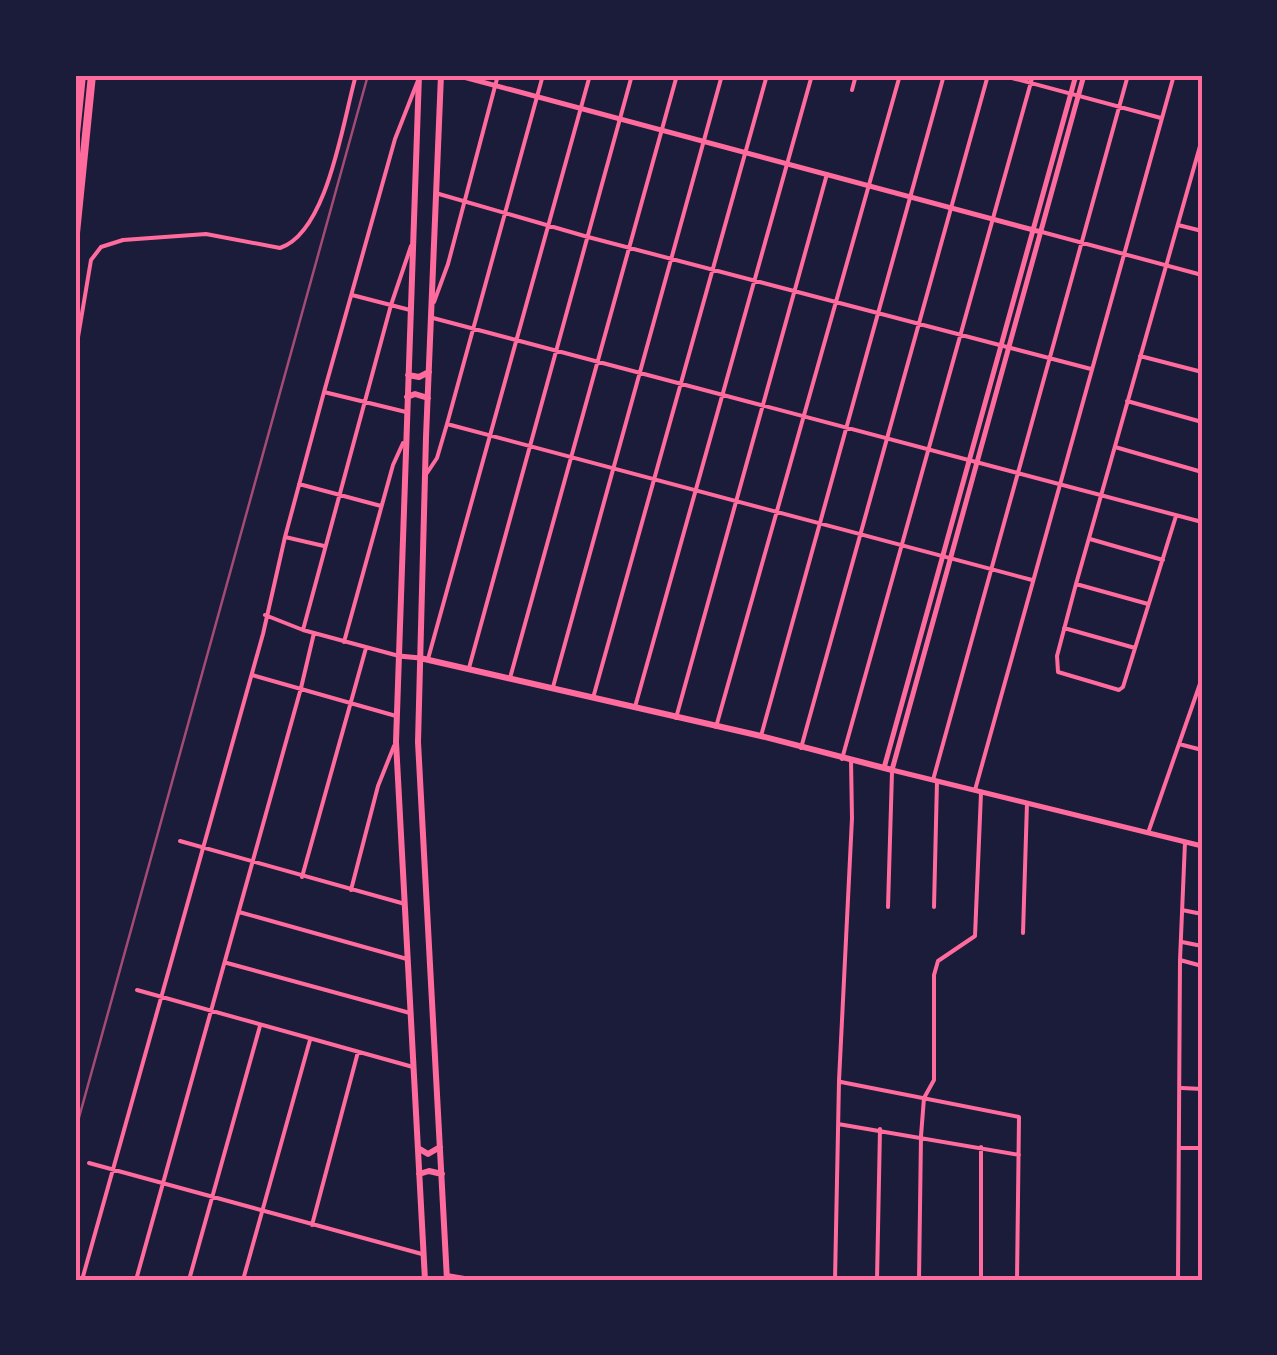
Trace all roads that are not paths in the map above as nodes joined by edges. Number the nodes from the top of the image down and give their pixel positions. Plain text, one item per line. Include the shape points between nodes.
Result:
1 (82, 75) edge
2 (92, 75) edge
3 (356, 75) edge
4 (441, 75) edge
5 (456, 75) edge
6 (498, 75) edge
7 (542, 75) edge
8 (590, 75) edge
9 (632, 75) edge
10 (677, 75) edge
11 (722, 75) edge
12 (767, 75) edge
13 (812, 75) edge
14 (856, 75) edge
15 (900, 75) edge
16 (944, 75) edge
17 (988, 75) edge
18 (1001, 75) edge
19 (1033, 75) edge
20 (1076, 75) edge
21 (1084, 75) edge
22 (1128, 75) edge
23 (1174, 75) edge
24 (419, 77) edge
25 (1030, 83) junction
26 (496, 86) junction
27 (852, 90) dead end
28 (1070, 93) junction
29 (537, 96) junction
30 (1079, 96) junction
31 (1120, 107) junction
32 (580, 109) junction
33 (1162, 118) junction
34 (622, 120) junction
35 (663, 130) junction
36 (1202, 140) edge
37 (705, 141) junction
38 (75, 144) edge
39 (746, 153) junction
40 (787, 164) junction
41 (827, 174) junction
42 (868, 186) junction
43 (434, 193) junction
44 (910, 196) junction
45 (466, 202) junction
46 (951, 208) junction
47 (506, 212) junction
48 (993, 219) junction
49 (548, 224) junction
50 (1177, 225) junction
51 (1033, 230) junction
52 (1202, 231) edge
53 (1042, 232) junction
54 (588, 237) junction
55 (412, 241) junction
56 (75, 242) edge
57 (1082, 242) junction
58 (630, 248) junction
59 (1124, 254) junction
60 (672, 257) junction
61 (1166, 264) junction
62 (712, 269) junction
63 (1202, 275) edge
64 (754, 278) junction
65 (794, 289) junction
66 (352, 296) junction
67 (836, 301) junction
68 (391, 306) junction
69 (431, 306) junction
70 (410, 310) junction
71 (878, 312) junction
72 (430, 317) junction
73 (918, 323) junction
74 (476, 328) junction
75 (960, 334) junction
76 (517, 339) junction
77 (1005, 346) junction
78 (558, 350) junction
79 (75, 355) edge
80 (1140, 356) junction
81 (1050, 358) junction
82 (599, 362) junction
83 (1091, 368) junction
84 (429, 372) junction
85 (1202, 372) edge
86 (639, 373) junction
87 (408, 375) junction
88 (680, 384) junction
89 (324, 392) junction
90 (722, 396) junction
91 (407, 397) junction
92 (428, 398) junction
93 (366, 401) junction
94 (1128, 401) junction
95 (764, 406) junction
96 (406, 412) junction
97 (804, 416) junction
98 (1202, 422) edge
99 (448, 424) junction
100 (846, 428) junction
101 (489, 435) junction
102 (887, 438) junction
103 (406, 439) junction
104 (529, 446) junction
105 (1115, 446) junction
106 (928, 450) junction
107 (571, 457) junction
108 (973, 461) junction
109 (614, 469) junction
110 (1202, 472) edge
111 (426, 474) junction
112 (1019, 474) junction
113 (654, 480) junction
114 (299, 484) junction
115 (1060, 484) junction
116 (697, 491) junction
117 (340, 495) junction
118 (1101, 496) junction
119 (736, 502) junction
120 (381, 506) junction
121 (776, 512) junction
122 (1176, 516) junction
123 (819, 522) junction
124 (1202, 522) edge
125 (861, 534) junction
126 (284, 537) junction
127 (1088, 539) junction
128 (325, 546) junction
129 (902, 546) junction
130 (942, 555) junction
131 (950, 558) junction
132 (1162, 560) junction
133 (990, 569) junction
134 (1034, 580) junction
135 (1076, 584) junction
136 (1148, 604) junction
137 (265, 615) junction
138 (1064, 628) junction
139 (302, 630) junction
140 (314, 633) junction
141 (344, 642) junction
142 (366, 648) junction
143 (1135, 648) junction
144 (399, 656) junction
145 (424, 658) junction
146 (468, 668) junction
147 (250, 674) junction
148 (510, 678) junction
149 (1202, 678) edge
150 (302, 688) junction
151 (553, 688) junction
152 (593, 698) junction
153 (350, 703) junction
154 (635, 708) junction
155 (396, 716) junction
156 (676, 718) junction
157 (716, 727) junction
158 (761, 736) junction
159 (396, 742) junction
160 (1179, 744) junction
161 (801, 748) junction
162 (1202, 750) edge
163 (846, 760) junction
164 (888, 769) junction
165 (935, 781) junction
166 (978, 791) junction
167 (1027, 803) junction
168 (1148, 833) junction
169 (180, 841) dead end
170 (1185, 842) junction
171 (1202, 846) edge
172 (202, 848) junction
173 (253, 863) junction
174 (302, 877) junction
175 (351, 890) junction
176 (405, 904) junction
177 (888, 907) dead end
178 (934, 907) dead end
179 (1182, 910) junction
180 (239, 912) junction
181 (1202, 914) edge
182 (1023, 933) dead end
183 (1181, 941) junction
184 (1202, 946) edge
185 (407, 959) junction
186 (1180, 960) junction
187 (224, 962) junction
188 (1202, 966) edge
189 (137, 990) dead end
190 (162, 998) junction
191 (211, 1012) junction
192 (410, 1013) junction
193 (260, 1026) junction
194 (310, 1040) junction
195 (358, 1052) junction
196 (414, 1067) junction
197 (839, 1082) junction
198 (1180, 1088) junction
199 (1202, 1089) edge
200 (924, 1098) junction
201 (838, 1124) junction
202 (880, 1129) junction
203 (921, 1136) junction
204 (417, 1147) junction
205 (440, 1147) junction
206 (981, 1147) junction
207 (1180, 1148) junction
208 (1202, 1148) edge
209 (1019, 1154) junction
210 (89, 1162) dead end
211 (113, 1170) junction
212 (419, 1174) junction
213 (442, 1174) junction
214 (162, 1184) junction
215 (212, 1198) junction
216 (262, 1212) junction
217 (312, 1225) junction
218 (423, 1255) junction
219 (447, 1278) edge
220 (82, 1280) edge
221 (136, 1280) edge
222 (189, 1280) edge
223 (242, 1280) edge
224 (425, 1280) edge
225 (476, 1280) edge
226 (835, 1280) edge
227 (877, 1280) edge
228 (919, 1280) edge
229 (981, 1280) edge
230 (1017, 1280) edge
231 (1178, 1280) edge

1 - 38 highway
2 - 56 highway
3 - 79 street via 316,211 299,236 280,248 206,234 101,247 91,260
4 - 43 main road
5 - 26 street
6 - 26 street
7 - 29 street
8 - 32 street
9 - 34 street
10 - 35 street
11 - 37 street
12 - 39 street
13 - 40 street
14 - 27 street
15 - 42 street
16 - 44 street
17 - 46 street
18 - 25 street
19 - 25 street
20 - 28 street
21 - 30 street
22 - 31 street
23 - 33 street
24 - 55 main road
24 - 66 street
25 - 28 street
25 - 48 street
26 - 29 street
26 - 45 street
28 - 30 street
28 - 51 street
29 - 32 street
29 - 47 street
30 - 31 street
30 - 53 street
31 - 33 street
31 - 57 street
32 - 34 street
32 - 49 street
33 - 59 street
34 - 35 street
34 - 54 street
35 - 37 street
35 - 58 street
36 - 50 street
37 - 39 street
37 - 60 street
39 - 40 street
39 - 62 street
40 - 41 street
40 - 64 street
41 - 42 street
41 - 65 street
42 - 44 street
42 - 67 street
43 - 45 street
43 - 69 main road
44 - 46 street
44 - 71 street
45 - 47 street
45 - 69 street
46 - 48 street
46 - 73 street
47 - 49 street
47 - 74 street
48 - 51 street
48 - 75 street
49 - 54 street
49 - 76 street
50 - 52 street
50 - 61 street
51 - 53 street
51 - 77 street
53 - 57 street
53 - 77 street
54 - 58 street
54 - 78 street
55 - 68 street
55 - 70 main road
57 - 59 street
57 - 81 street
58 - 60 street
58 - 82 street
59 - 61 street
59 - 83 street
60 - 62 street
60 - 86 street
61 - 63 street
61 - 80 street
62 - 64 street
62 - 88 street
64 - 65 street
64 - 90 street
65 - 67 street
65 - 95 street
66 - 68 street
66 - 89 street
67 - 71 street
67 - 97 street
68 - 70 street
68 - 93 street
69 - 72 main road
70 - 87 main road
71 - 73 street
71 - 100 street
72 - 74 street
72 - 84 main road
73 - 75 street
73 - 102 street
74 - 76 street
74 - 99 street
75 - 77 street
75 - 106 street
76 - 78 street
76 - 101 street
77 - 81 street
77 - 108 street
78 - 82 street
78 - 104 street
80 - 85 street
80 - 94 street
81 - 83 street
81 - 112 street
82 - 86 street
82 - 107 street
83 - 115 street
84 - 87 main road
84 - 92 main road
86 - 88 street
86 - 109 street
87 - 91 main road
88 - 90 street
88 - 113 street
89 - 93 street
89 - 114 street
90 - 95 street
90 - 116 street
91 - 92 main road
91 - 96 main road
92 - 111 main road
93 - 96 street
93 - 117 street
94 - 98 street
94 - 105 street
95 - 97 street
95 - 119 street
96 - 103 main road
97 - 100 street
97 - 121 street
99 - 101 street
99 - 111 street
100 - 102 street
100 - 123 street
101 - 104 street
101 - 145 street
102 - 106 street
102 - 125 street
103 - 120 street
103 - 144 main road
104 - 107 street
104 - 146 street
105 - 110 street
105 - 118 street
106 - 108 street
106 - 129 street
107 - 109 street
107 - 148 street
108 - 112 street
108 - 130 street
108 - 131 street
109 - 113 street
109 - 151 street
111 - 145 main road
112 - 115 street
112 - 133 street
113 - 116 street
113 - 152 street
114 - 117 street
114 - 126 street
115 - 118 street
115 - 134 street
116 - 119 street
116 - 154 street
117 - 120 street
117 - 128 street
118 - 122 street
118 - 127 street
119 - 121 street
119 - 156 street
120 - 141 street
121 - 123 street
121 - 157 street
122 - 124 street
122 - 132 street
123 - 125 street
123 - 158 street
125 - 129 street
125 - 161 street
126 - 128 street
126 - 137 street
127 - 132 street
127 - 135 street
128 - 139 street
129 - 130 street
129 - 163 street
130 - 131 street
130 - 164 street
131 - 133 street
131 - 164 street
132 - 136 street
133 - 134 street
133 - 165 street
134 - 166 street
135 - 136 street
135 - 138 street
136 - 143 street
137 - 139 street
137 - 147 street
138 - 143 street
138 - 143 street via 1056,669 1108,689 1123,687
139 - 140 street
140 - 141 street
140 - 150 street
141 - 142 street
142 - 144 street
142 - 153 street
144 - 145 street
144 - 155 main road
145 - 146 main road
145 - 205 main road via 418,742
146 - 148 main road
147 - 150 street
147 - 172 street
148 - 151 main road
149 - 160 street
150 - 153 street
150 - 173 street
151 - 152 main road
152 - 154 main road
153 - 155 street
153 - 174 street
154 - 156 main road
155 - 159 main road
156 - 157 main road
157 - 158 main road
158 - 161 main road
159 - 175 street
159 - 176 main road
160 - 162 street
160 - 168 street
161 - 163 main road
163 - 164 main road
163 - 197 street
164 - 165 street
164 - 177 street
165 - 166 street
165 - 178 street
166 - 167 street
166 - 200 street via 976,926 972,940 936,965 934,1080
167 - 168 street
167 - 182 street
168 - 170 street
169 - 172 street
170 - 171 street
170 - 179 street
172 - 173 street
172 - 190 street
173 - 174 street
173 - 180 street
174 - 175 street
175 - 176 street
176 - 185 main road
179 - 181 street
179 - 183 street
180 - 185 street
180 - 187 street
183 - 184 street
183 - 186 street
185 - 192 main road
186 - 188 street
186 - 198 street
187 - 191 street
187 - 192 street
189 - 190 street
190 - 191 street
190 - 211 street
191 - 193 street
191 - 214 street
192 - 196 main road
193 - 194 street
193 - 215 street
194 - 195 street
194 - 216 street
195 - 196 street
195 - 217 street
196 - 204 main road
197 - 200 street
197 - 201 street
198 - 199 street
198 - 207 street
200 - 203 street
200 - 209 street via 1016,1115
201 - 202 street
201 - 226 street
202 - 203 street
202 - 227 street
203 - 206 street
203 - 228 street
204 - 205 main road via 428,1154
204 - 212 main road
205 - 213 main road
206 - 209 street
206 - 229 street
207 - 208 street
207 - 231 street
209 - 230 street
210 - 211 street
211 - 214 street
211 - 220 street
212 - 213 main road
212 - 218 main road
213 - 219 main road
214 - 215 street
214 - 221 street
215 - 216 street
215 - 222 street
216 - 217 street
216 - 223 street
217 - 218 street
218 - 224 main road
219 - 225 street

